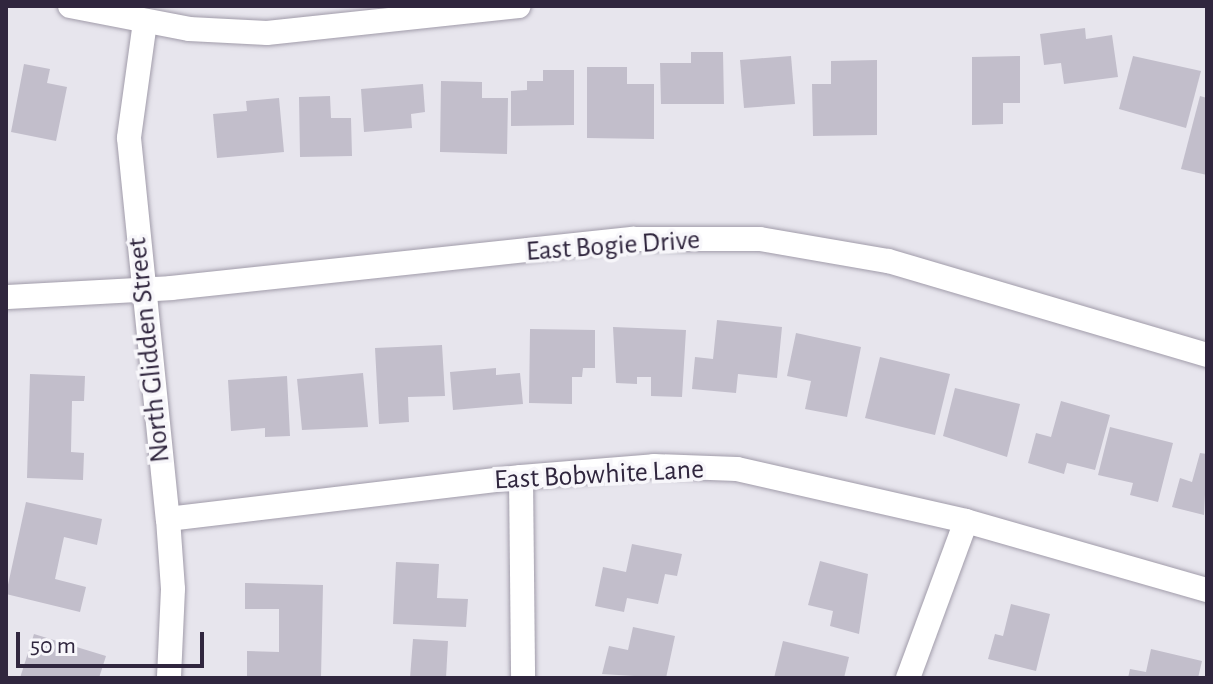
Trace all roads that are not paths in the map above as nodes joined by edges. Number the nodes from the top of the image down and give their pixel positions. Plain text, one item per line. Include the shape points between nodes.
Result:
1 (70, 6) edge
2 (519, 6) edge
3 (145, 22) junction
4 (141, 291) junction
5 (6, 297) edge
6 (1207, 355) edge
7 (521, 477) junction
8 (168, 519) junction
9 (966, 521) junction
10 (1207, 590) edge
11 (169, 678) edge
12 (523, 678) edge
13 (908, 678) edge

1 - 3 street
2 - 3 street via 308,32 228,32
3 - 4 street, North Glidden Street via 129,138
4 - 5 street, East Bogie Drive
4 - 6 street, East Bogie Drive via 633,239 760,239 888,261
4 - 8 street, North Glidden Street
7 - 8 street, East Bobwhite Lane
7 - 9 street, East Bobwhite Lane via 654,466 737,469
7 - 12 street
8 - 11 street, North Glidden Street via 173,589
9 - 10 street, East Bobwhite Lane
9 - 13 street

